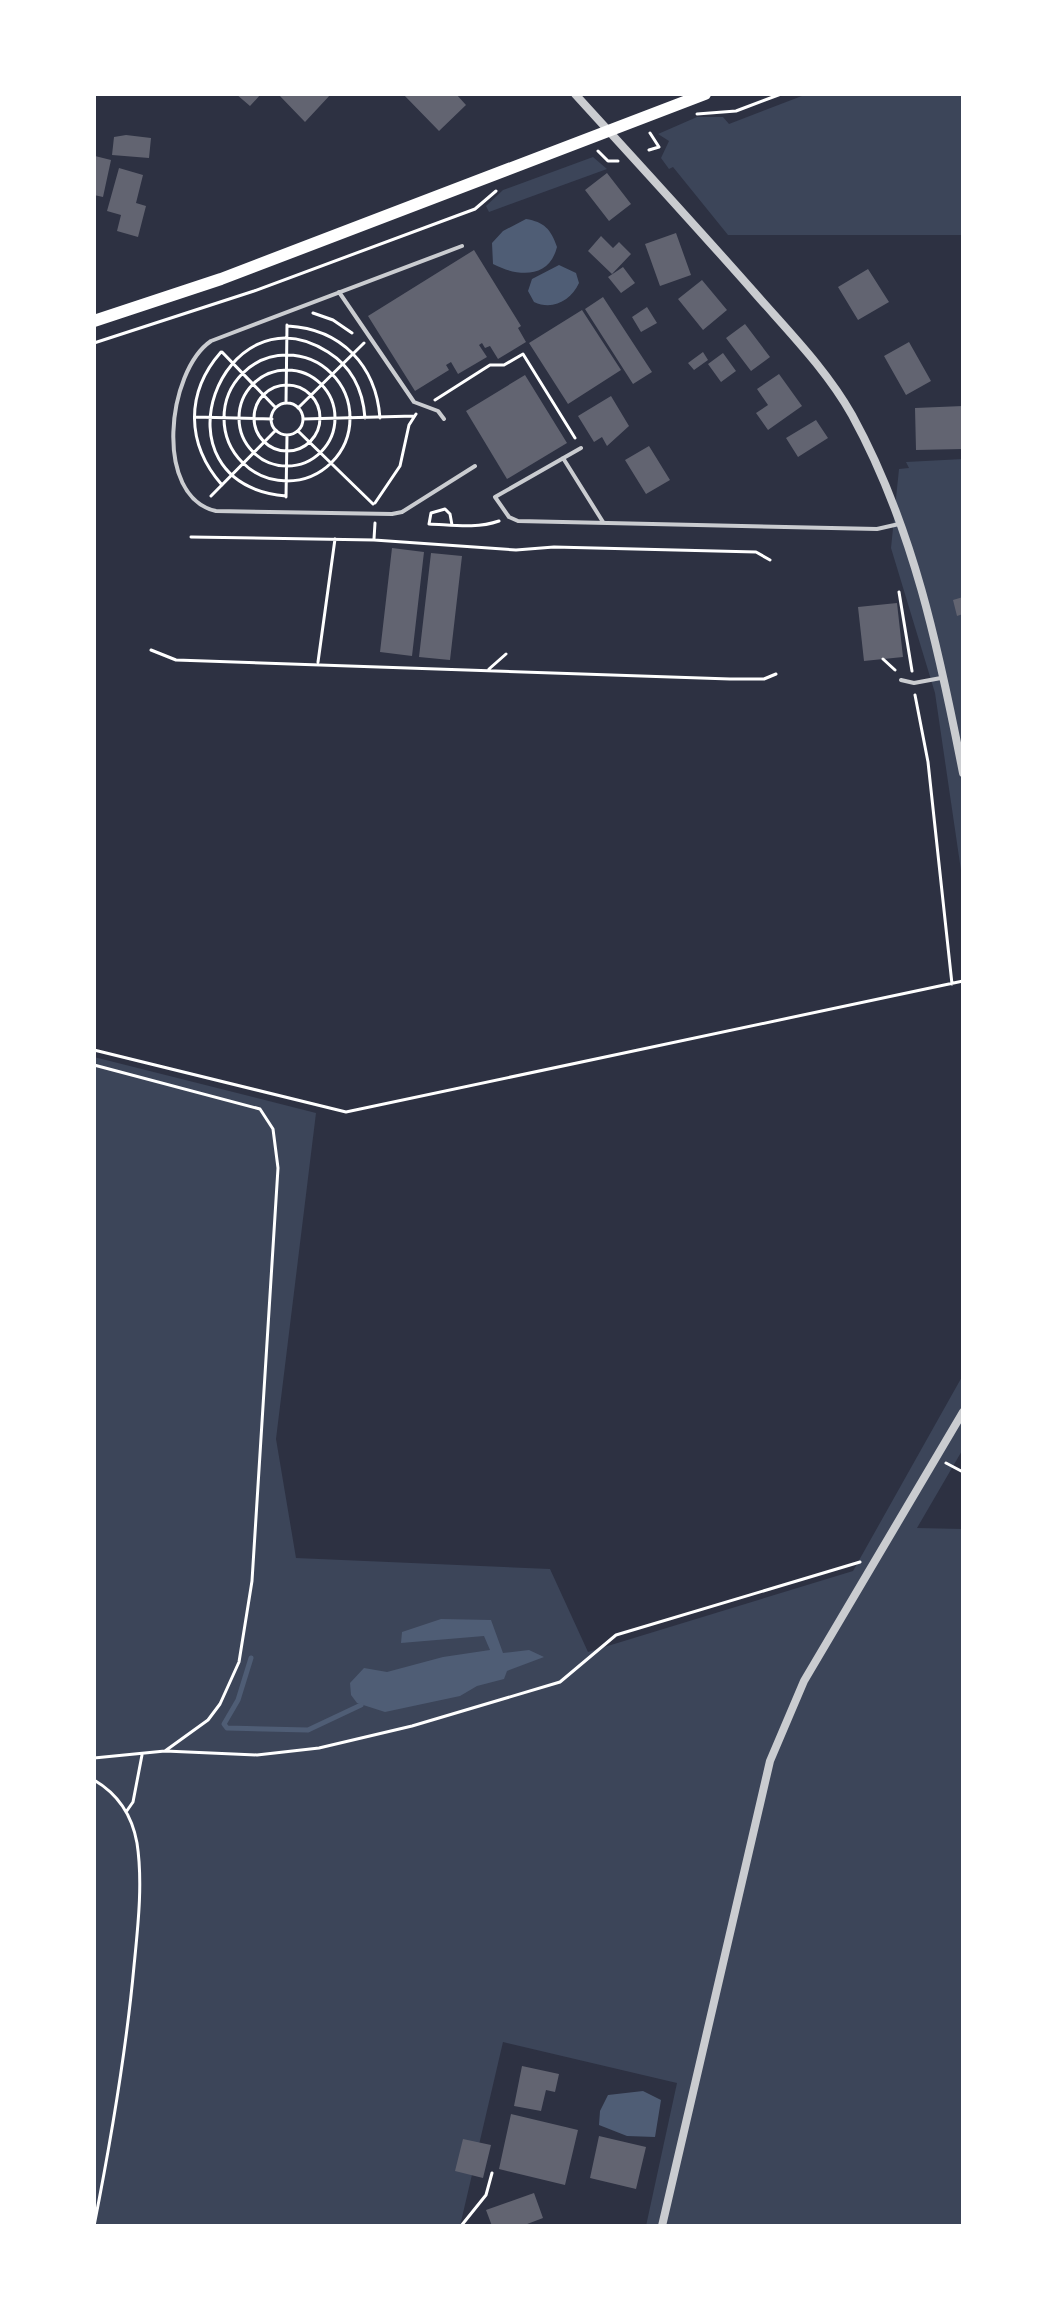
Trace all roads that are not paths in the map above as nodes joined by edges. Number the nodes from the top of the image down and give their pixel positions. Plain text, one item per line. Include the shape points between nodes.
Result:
1 (575, 94) edge
2 (705, 94) edge
3 (610, 131) junction
4 (462, 246) dead end
5 (339, 292) junction
6 (94, 321) edge
7 (444, 419) dead end
8 (581, 448) road end
9 (563, 458) junction
10 (475, 466) dead end
11 (603, 522) junction
12 (899, 524) junction
13 (945, 678) junction
14 (901, 680) road end
15 (963, 773) edge
16 (963, 1412) edge
17 (662, 2226) edge

1 - 3 street
2 - 3 main road
3 - 6 main road via 221,279
3 - 12 street via 824,373 857,426
4 - 5 lane
5 - 7 lane via 414,402 438,411
5 - 10 lane via 221,336 199,350 182,380 173,437 180,471 201,506 216,511 402,512
8 - 9 lane
9 - 11 lane
9 - 11 lane via 495,497 518,521
11 - 12 lane via 877,529
12 - 13 street via 925,594
13 - 14 lane
13 - 15 street
16 - 17 street via 804,1681 770,1761

